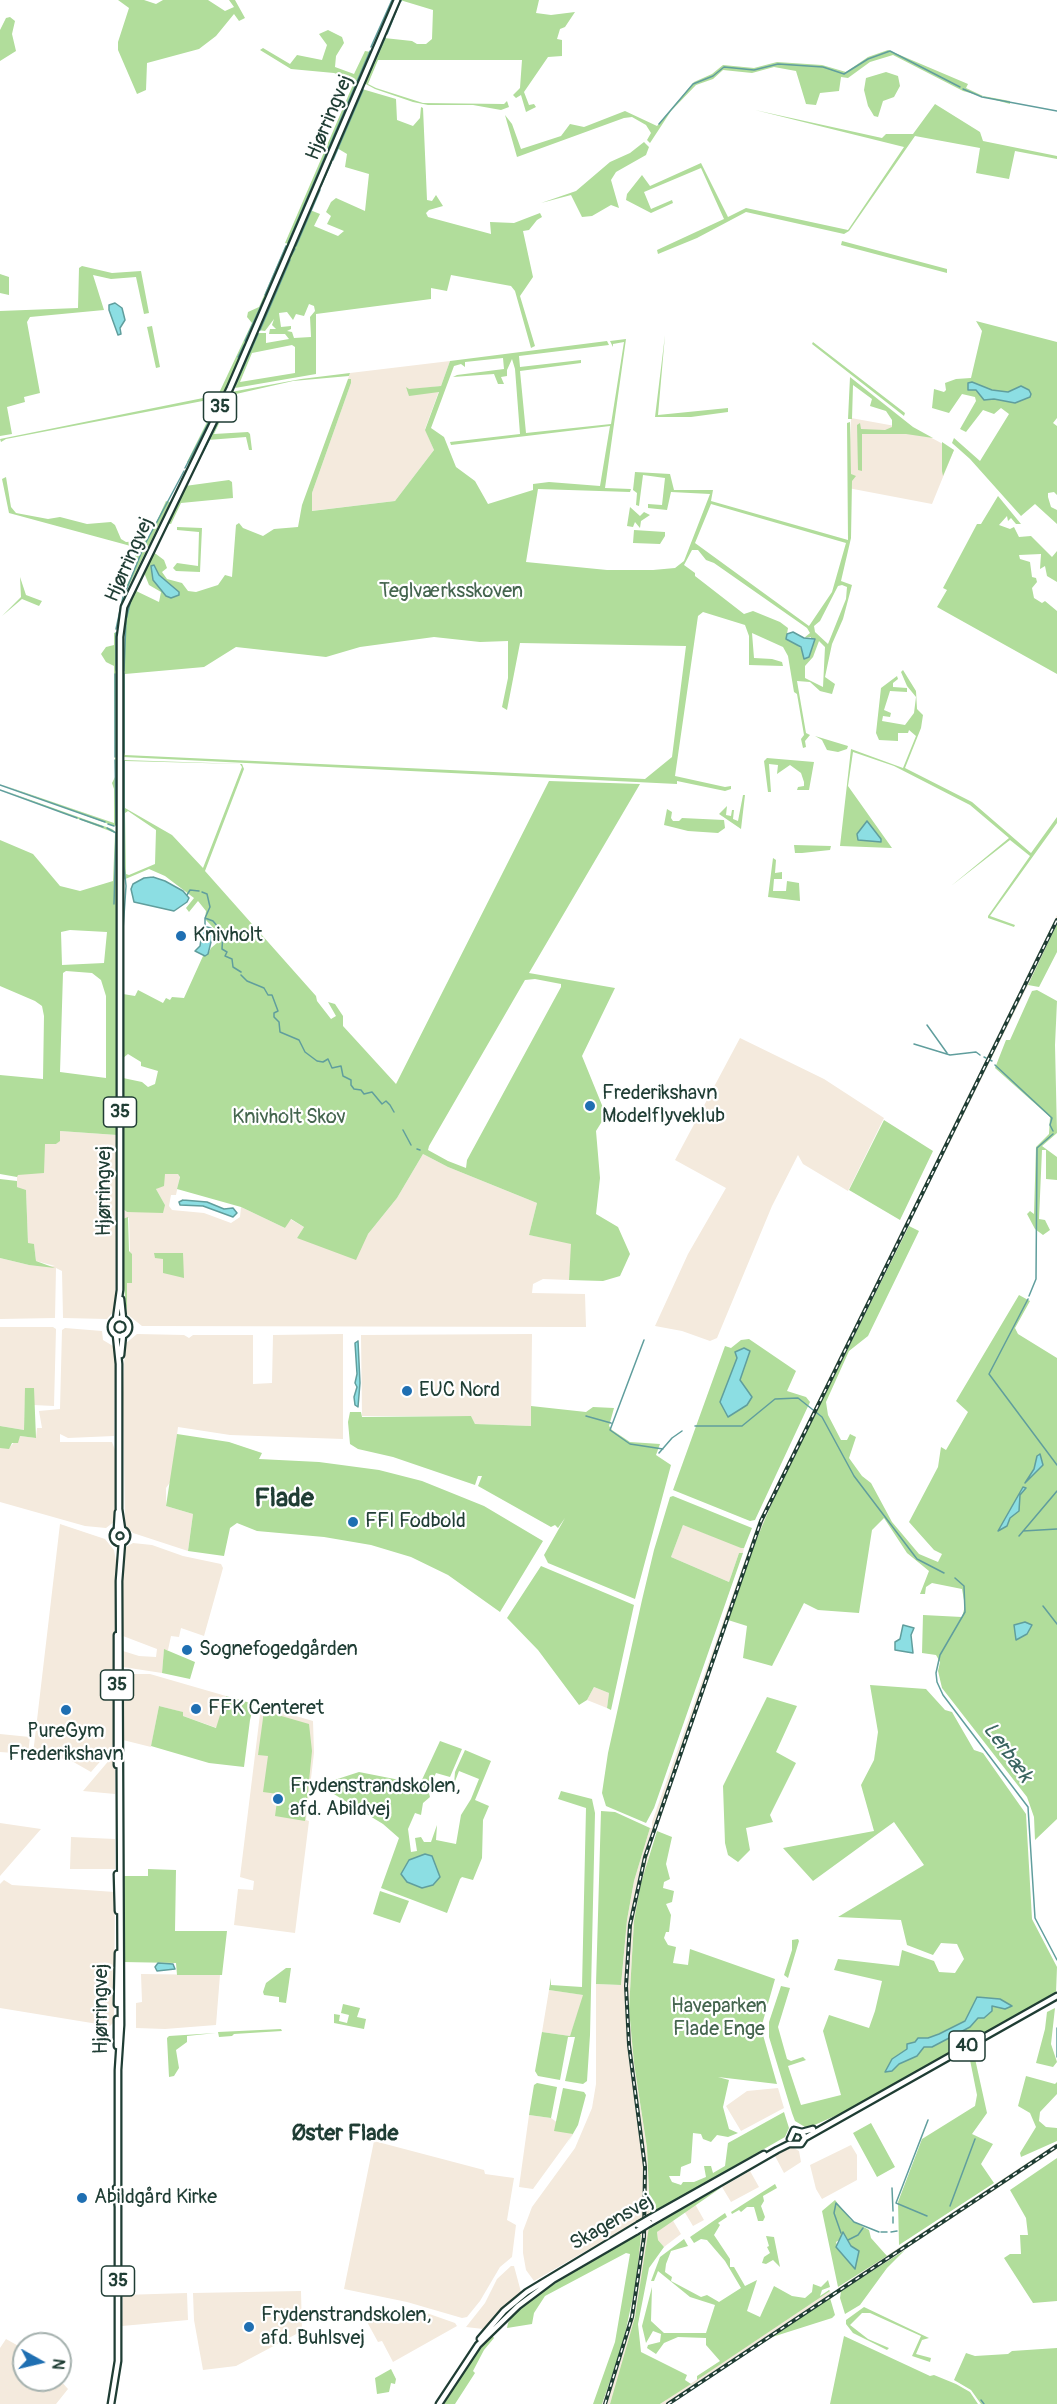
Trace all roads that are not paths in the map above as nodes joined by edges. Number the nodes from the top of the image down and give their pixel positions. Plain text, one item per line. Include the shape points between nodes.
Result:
1 (397, 0) edge
2 (120, 1290) junction
3 (116, 1319) junction
4 (123, 1319) junction
5 (116, 1335) junction
6 (123, 1335) junction
7 (119, 1364) junction
8 (119, 1529) junction
9 (120, 1542) junction
10 (1057, 1996) edge
11 (803, 2135) junction
12 (791, 2141) junction
13 (638, 2228) junction
14 (533, 2288) junction
15 (518, 2306) junction
16 (469, 2356) junction
17 (111, 2404) edge
18 (438, 2404) edge

1 - 2 main road, Hjørringvej / 35 via 230,388 124,607 120,637
2 - 3 main road, Hjørringvej / 35
2 - 4 main road, Hjørringvej / 35
3 - 4 main road
3 - 5 main road, 35 via 111,1327
4 - 6 main road, 35 via 129,1327
5 - 6 main road
5 - 7 main road, 35
6 - 7 main road, 35
7 - 8 main road, 35
8 - 9 main road, 35 via 126,1535
8 - 9 main road, 35 via 113,1537
9 - 17 main road, Hjørringvej / 35 via 116,1888 118,2353
10 - 11 main road, 40
11 - 12 main road, 40 via 800,2144
11 - 12 main road, 40 via 794,2130
12 - 13 main road, Skagensvej / 40, bridge
13 - 14 main road, Skagensvej / 40
13 - 15 main road, Skagensvej / 40 via 554,2279
14 - 15 main road, 40
14 - 16 main road, Skagensvej / 40 via 494,2322
15 - 16 main road, Skagensvej / 40
16 - 18 main road, Skagensvej / 40

